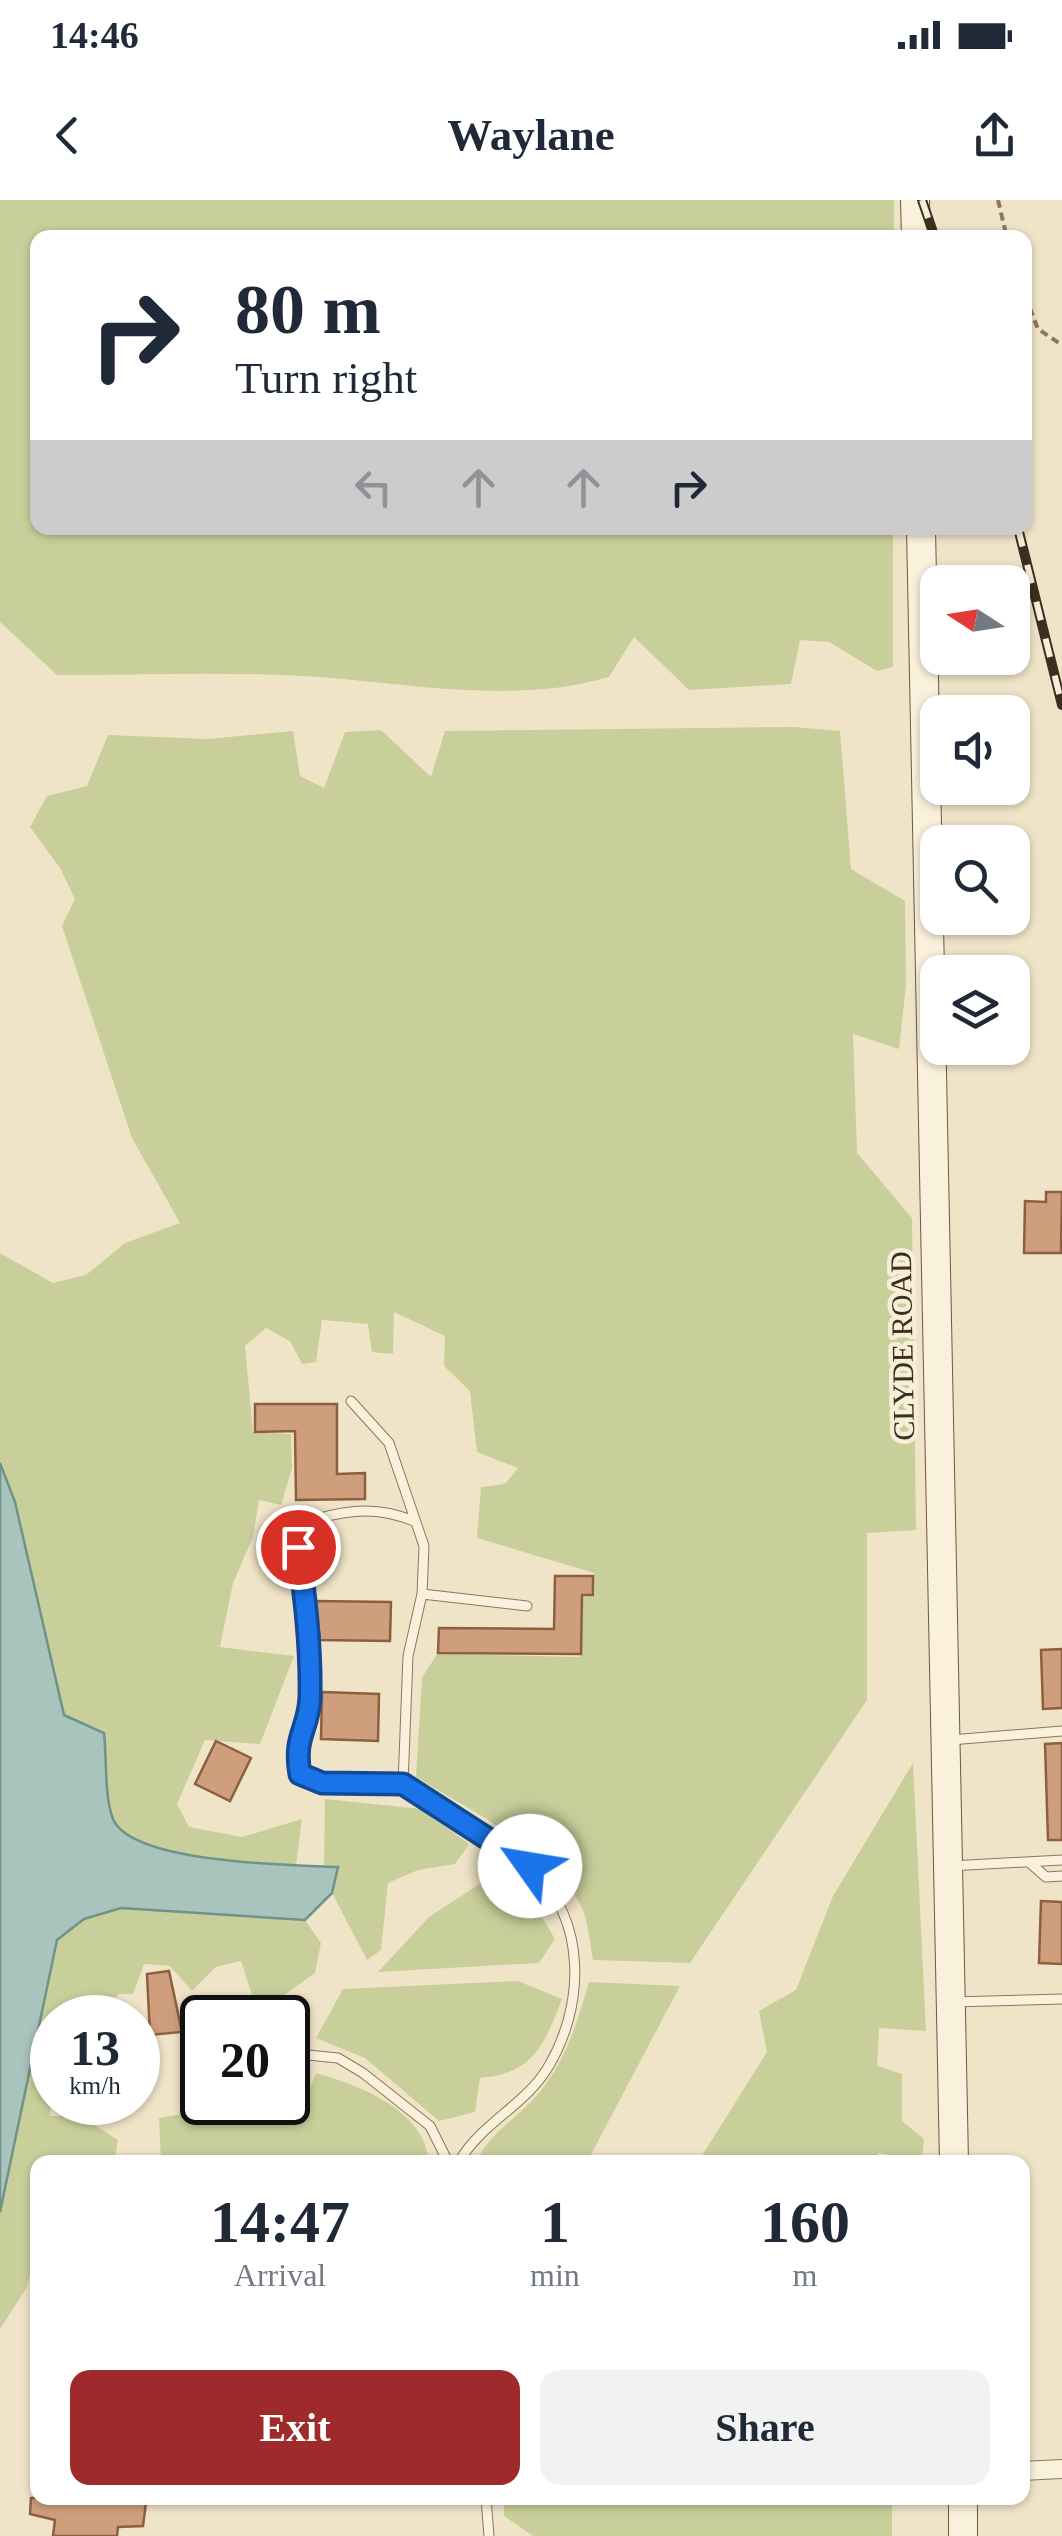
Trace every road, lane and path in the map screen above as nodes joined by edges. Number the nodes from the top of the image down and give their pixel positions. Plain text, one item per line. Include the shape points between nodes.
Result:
1 (915, 200) edge
2 (998, 200) edge
3 (916, 230) edge
4 (1005, 230) edge
5 (1032, 314) edge
6 (1062, 345) edge
7 (920, 535) edge
8 (351, 1401) dead end
9 (414, 1521) junction
10 (422, 1594) junction
11 (528, 1606) dead end
12 (1062, 1731) edge
13 (942, 1740) junction
14 (403, 1784) junction
15 (1062, 1860) edge
16 (1030, 1862) junction
17 (945, 1866) junction
18 (1062, 1876) edge
19 (1062, 1999) edge
20 (950, 2002) junction
21 (310, 2055) edge
22 (444, 2155) edge
23 (463, 2155) edge
24 (954, 2155) edge
25 (1062, 2469) edge
26 (1030, 2471) edge
27 (487, 2505) edge
28 (963, 2505) edge
29 (490, 2536) edge
30 (963, 2536) edge

1 - 3 main road
2 - 4 path
5 - 6 path via 1038,329
7 - 13 main road, CLYDE ROAD
8 - 9 lane via 388,1443
9 - 10 lane via 424,1546
9 - 14 lane via 355,1508 316,1519 298,1547 310,1644 310,1704 295,1748 300,1774 322,1783
10 - 11 lane
10 - 14 lane via 408,1656
12 - 13 lane
13 - 17 main road, CLYDE ROAD
14 - 23 lane via 530,1866 557,1896 573,1932 576,1978 567,2028 546,2072
15 - 16 lane
16 - 17 lane
16 - 18 lane via 1046,1877
17 - 20 main road, CLYDE ROAD
19 - 20 lane
20 - 24 main road, CLYDE ROAD
21 - 22 lane via 338,2058 364,2074 430,2126
25 - 26 street
27 - 29 lane
28 - 30 main road

